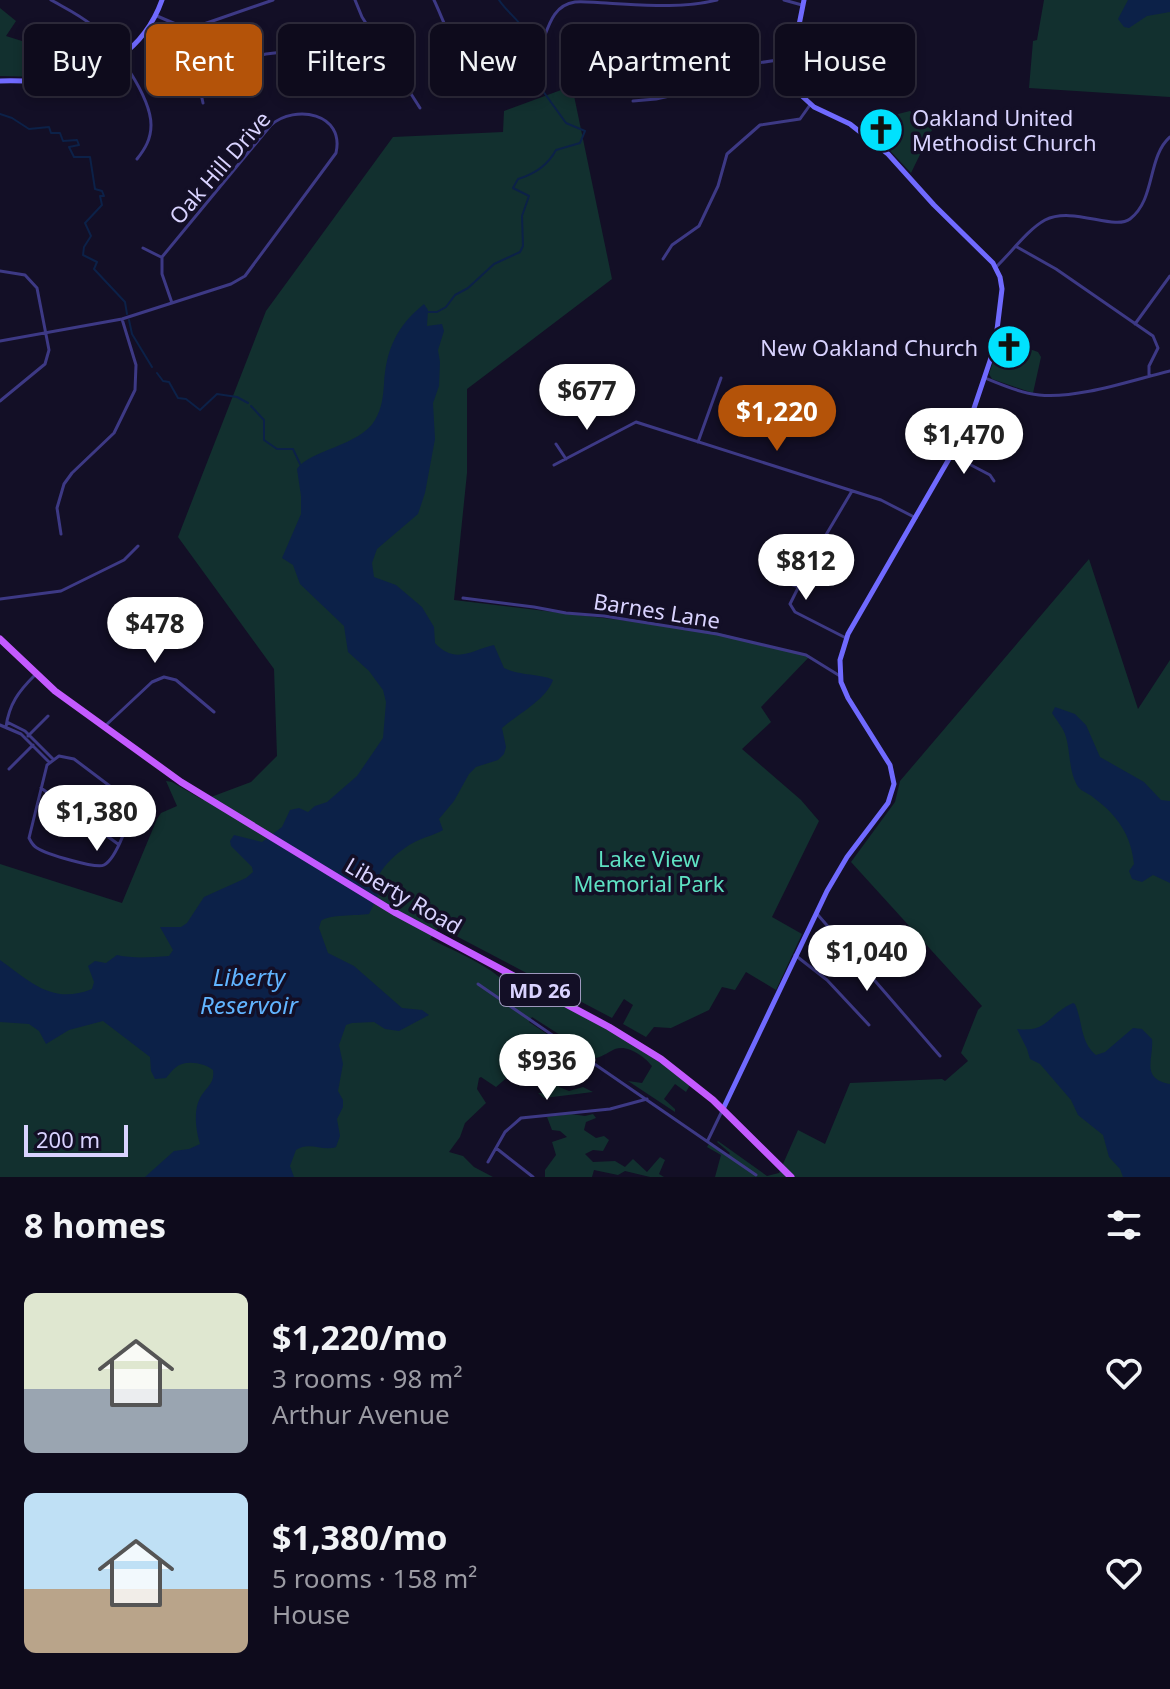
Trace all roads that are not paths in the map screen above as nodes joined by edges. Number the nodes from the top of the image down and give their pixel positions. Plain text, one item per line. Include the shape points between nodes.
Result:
1 (51, 0) edge
2 (162, 0) edge
3 (273, 0) edge
4 (355, 0) edge
5 (434, 0) edge
6 (717, 0) edge
7 (784, 0) edge
8 (803, 2) edge
9 (157, 16) junction
10 (90, 24) edge
11 (176, 24) edge
12 (204, 24) edge
13 (367, 24) edge
14 (799, 24) edge
15 (130, 48) edge
16 (775, 60) edge
17 (130, 75) edge
18 (24, 80) edge
19 (0, 81) edge
20 (201, 96) edge
21 (412, 96) edge
22 (804, 96) edge
23 (633, 101) dead end
24 (203, 103) dead end
25 (810, 105) junction
26 (420, 108) dead end
27 (1170, 137) edge
28 (137, 159) dead end
29 (1017, 247) junction
30 (143, 248) dead end
31 (162, 257) junction
32 (663, 259) dead end
33 (996, 267) junction
34 (0, 271) edge
35 (1170, 276) edge
36 (172, 303) junction
37 (122, 319) junction
38 (1135, 324) junction
39 (48, 333) junction
40 (0, 341) edge
41 (1170, 371) edge
42 (1149, 376) junction
43 (721, 378) dead end
44 (985, 378) junction
45 (0, 401) edge
46 (698, 442) junction
47 (556, 444) dead end
48 (952, 455) junction
49 (566, 459) junction
50 (554, 465) dead end
51 (994, 481) dead end
52 (852, 491) junction
53 (916, 518) junction
54 (61, 534) dead end
55 (138, 546) dead end
56 (770, 577) dead end
57 (799, 587) junction
58 (463, 598) dead end
59 (0, 599) edge
60 (846, 638) junction
61 (0, 639) edge
62 (35, 675) junction
63 (840, 676) junction
64 (214, 712) dead end
65 (48, 716) dead end
66 (0, 725) edge
67 (7, 725) junction
68 (103, 728) junction
69 (27, 736) junction
70 (34, 744) junction
71 (51, 760) junction
72 (9, 769) dead end
73 (41, 788) junction
74 (118, 844) junction
75 (815, 912) junction
76 (795, 955) junction
77 (478, 984) dead end
78 (869, 1025) dead end
79 (940, 1056) dead end
80 (647, 1099) junction
81 (723, 1109) junction
82 (708, 1140) junction
83 (496, 1148) junction
84 (488, 1162) dead end
85 (756, 1175) dead end
86 (533, 1177) edge
87 (791, 1177) edge

1 - 10 street
2 - 9 street
3 - 12 street
4 - 13 street
5 - 6 street via 458,52 472,67 503,76 531,63 540,53 552,17 574,2 683,7
7 - 8 street
8 - 14 street
9 - 11 street
9 - 15 street
16 - 23 street via 751,64 692,91
17 - 28 street via 151,122 148,142
18 - 19 street
20 - 24 street
21 - 26 street
22 - 25 street
25 - 32 street via 800,119 760,125 727,154 699,226 672,245
25 - 33 street via 879,145
27 - 29 street via 1130,218 1117,223 1078,215 1056,217 1041,223
29 - 33 street
29 - 38 street
30 - 31 street
31 - 36 street
31 - 36 street, Oak Hill Drive via 277,119 305,114 330,124 338,141 336,153 250,272 231,284
33 - 44 street via 1002,305
34 - 39 street via 19,273 33,283
35 - 38 street
36 - 37 street, Oak Hill Drive
37 - 39 street, Oak Hill Drive
37 - 54 street via 136,365 135,390 114,433 64,484 57,508
38 - 42 street via 1158,343
39 - 40 street, Oak Hill Drive
39 - 45 street via 45,364
41 - 42 street
42 - 44 street via 1046,395
43 - 46 street
44 - 48 street
46 - 49 street via 633,424
46 - 52 street
47 - 49 street
48 - 51 street
48 - 53 street
49 - 50 street
52 - 53 street
52 - 57 street
53 - 60 street
55 - 59 street via 124,560 61,591
56 - 57 street
57 - 60 street via 793,610
58 - 63 street, Barnes Lane via 717,634 806,655
60 - 63 street
61 - 62 main road, Liberty Road / MD 26
62 - 67 street via 16,695
62 - 68 main road, Liberty Road / MD 26
63 - 75 street via 889,762 894,784 888,803 847,857
64 - 68 street via 176,680 164,677
65 - 69 street
66 - 67 street
67 - 69 street
68 - 81 main road, Liberty Road / MD 26 via 396,913 630,1039
69 - 70 street
70 - 71 street
70 - 72 street
71 - 73 street
71 - 74 street via 74,759 131,802 132,815
73 - 74 street
73 - 74 street via 29,833 37,849 98,867 110,861
75 - 76 street
75 - 79 street
76 - 78 street via 831,983
76 - 81 street
77 - 80 street
80 - 82 street
80 - 83 street via 610,1109 521,1118
81 - 82 street
81 - 87 main road, Liberty Road / MD 26
82 - 85 street
83 - 84 street
83 - 86 street

